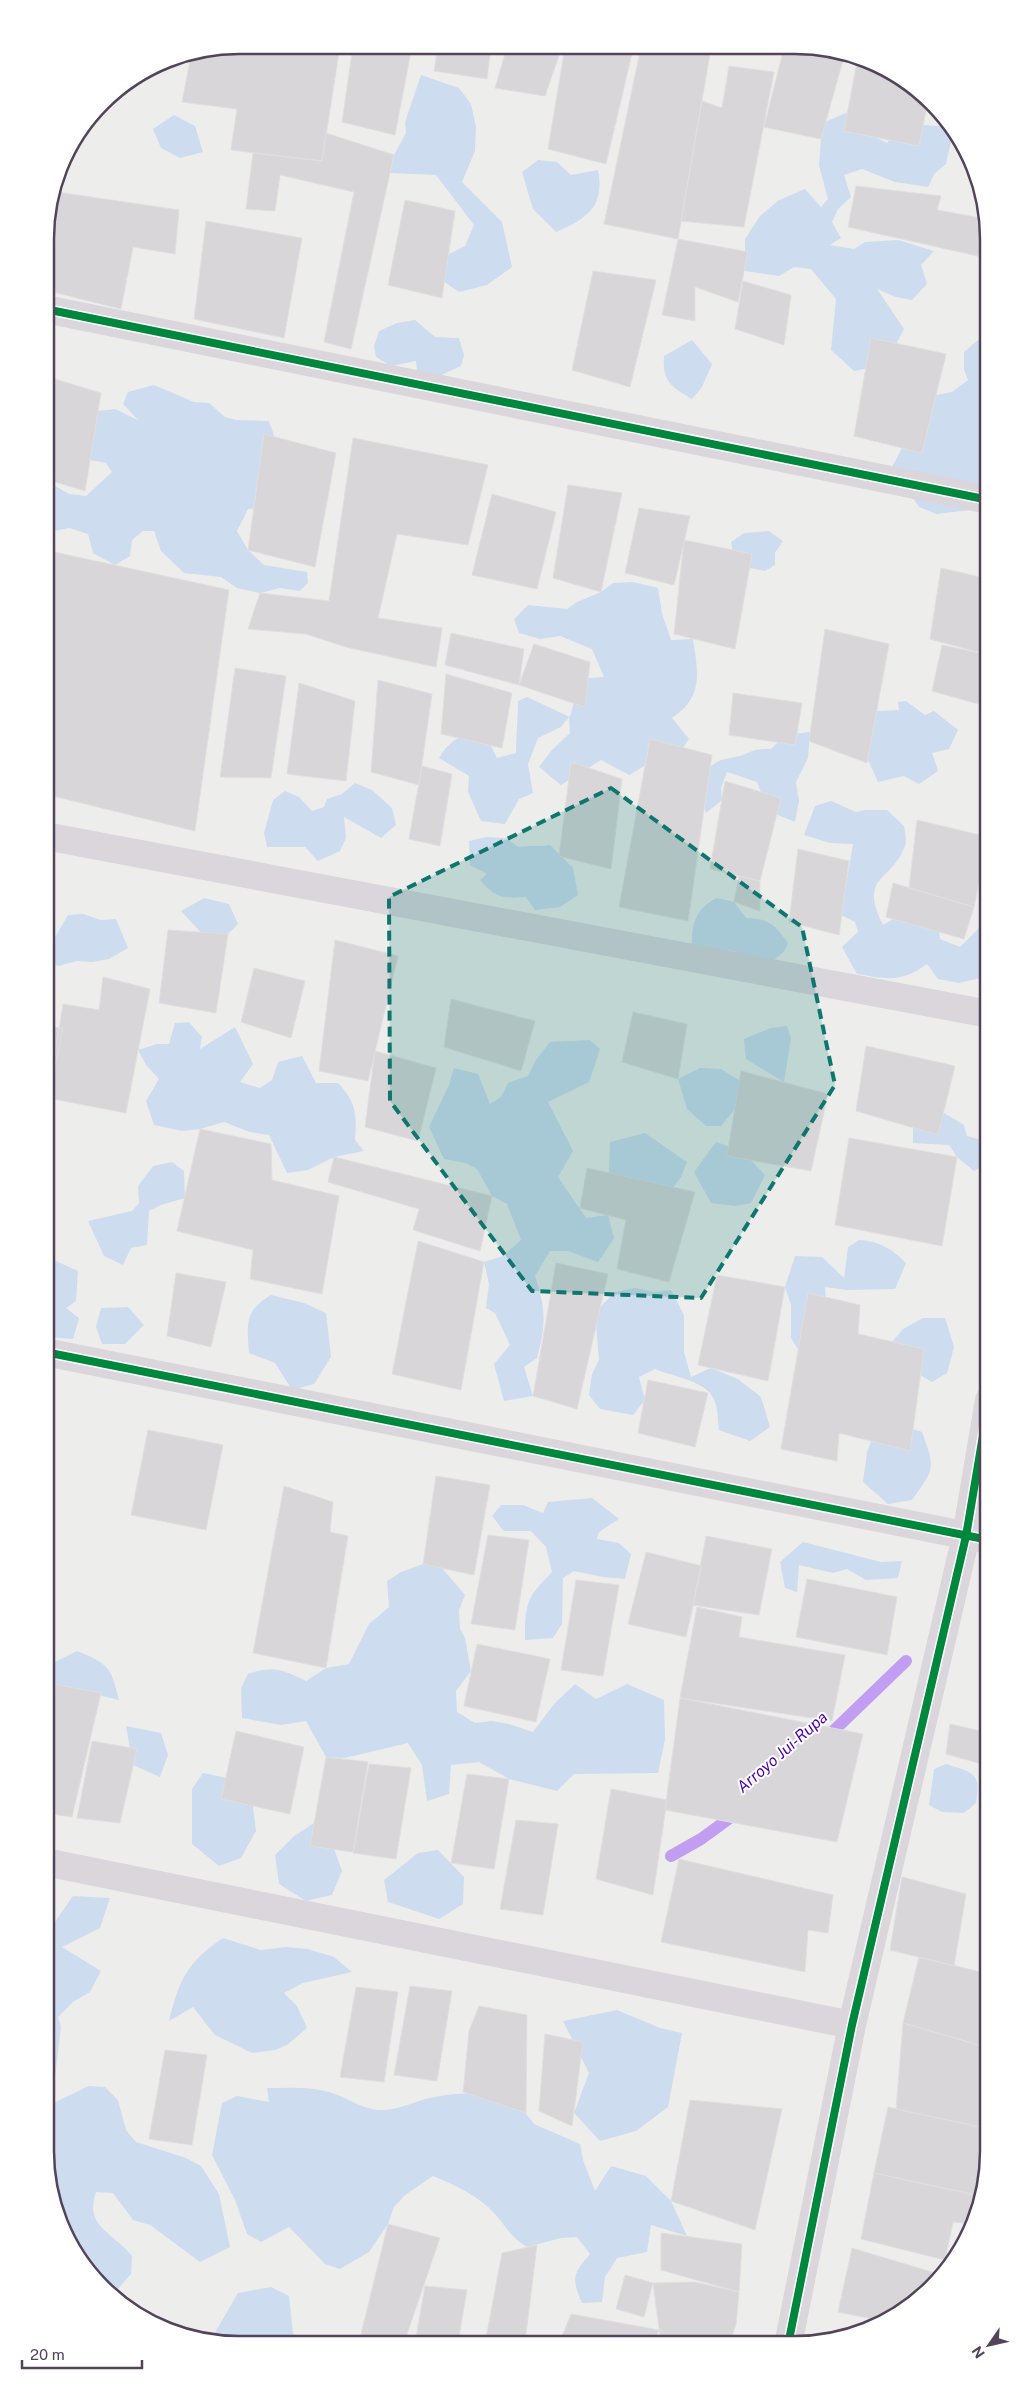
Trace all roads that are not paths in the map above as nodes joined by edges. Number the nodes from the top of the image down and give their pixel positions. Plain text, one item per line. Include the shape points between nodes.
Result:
1 (54, 310) edge
2 (980, 498) edge
3 (54, 838) edge
4 (980, 1012) edge
5 (54, 1354) edge
6 (980, 1504) edge
7 (977, 1538) edge
8 (54, 1864) edge
9 (852, 2025) junction
10 (790, 2336) edge

1 - 2 street
3 - 4 street
5 - 7 street
6 - 7 street
7 - 9 street
8 - 9 street
9 - 10 street

